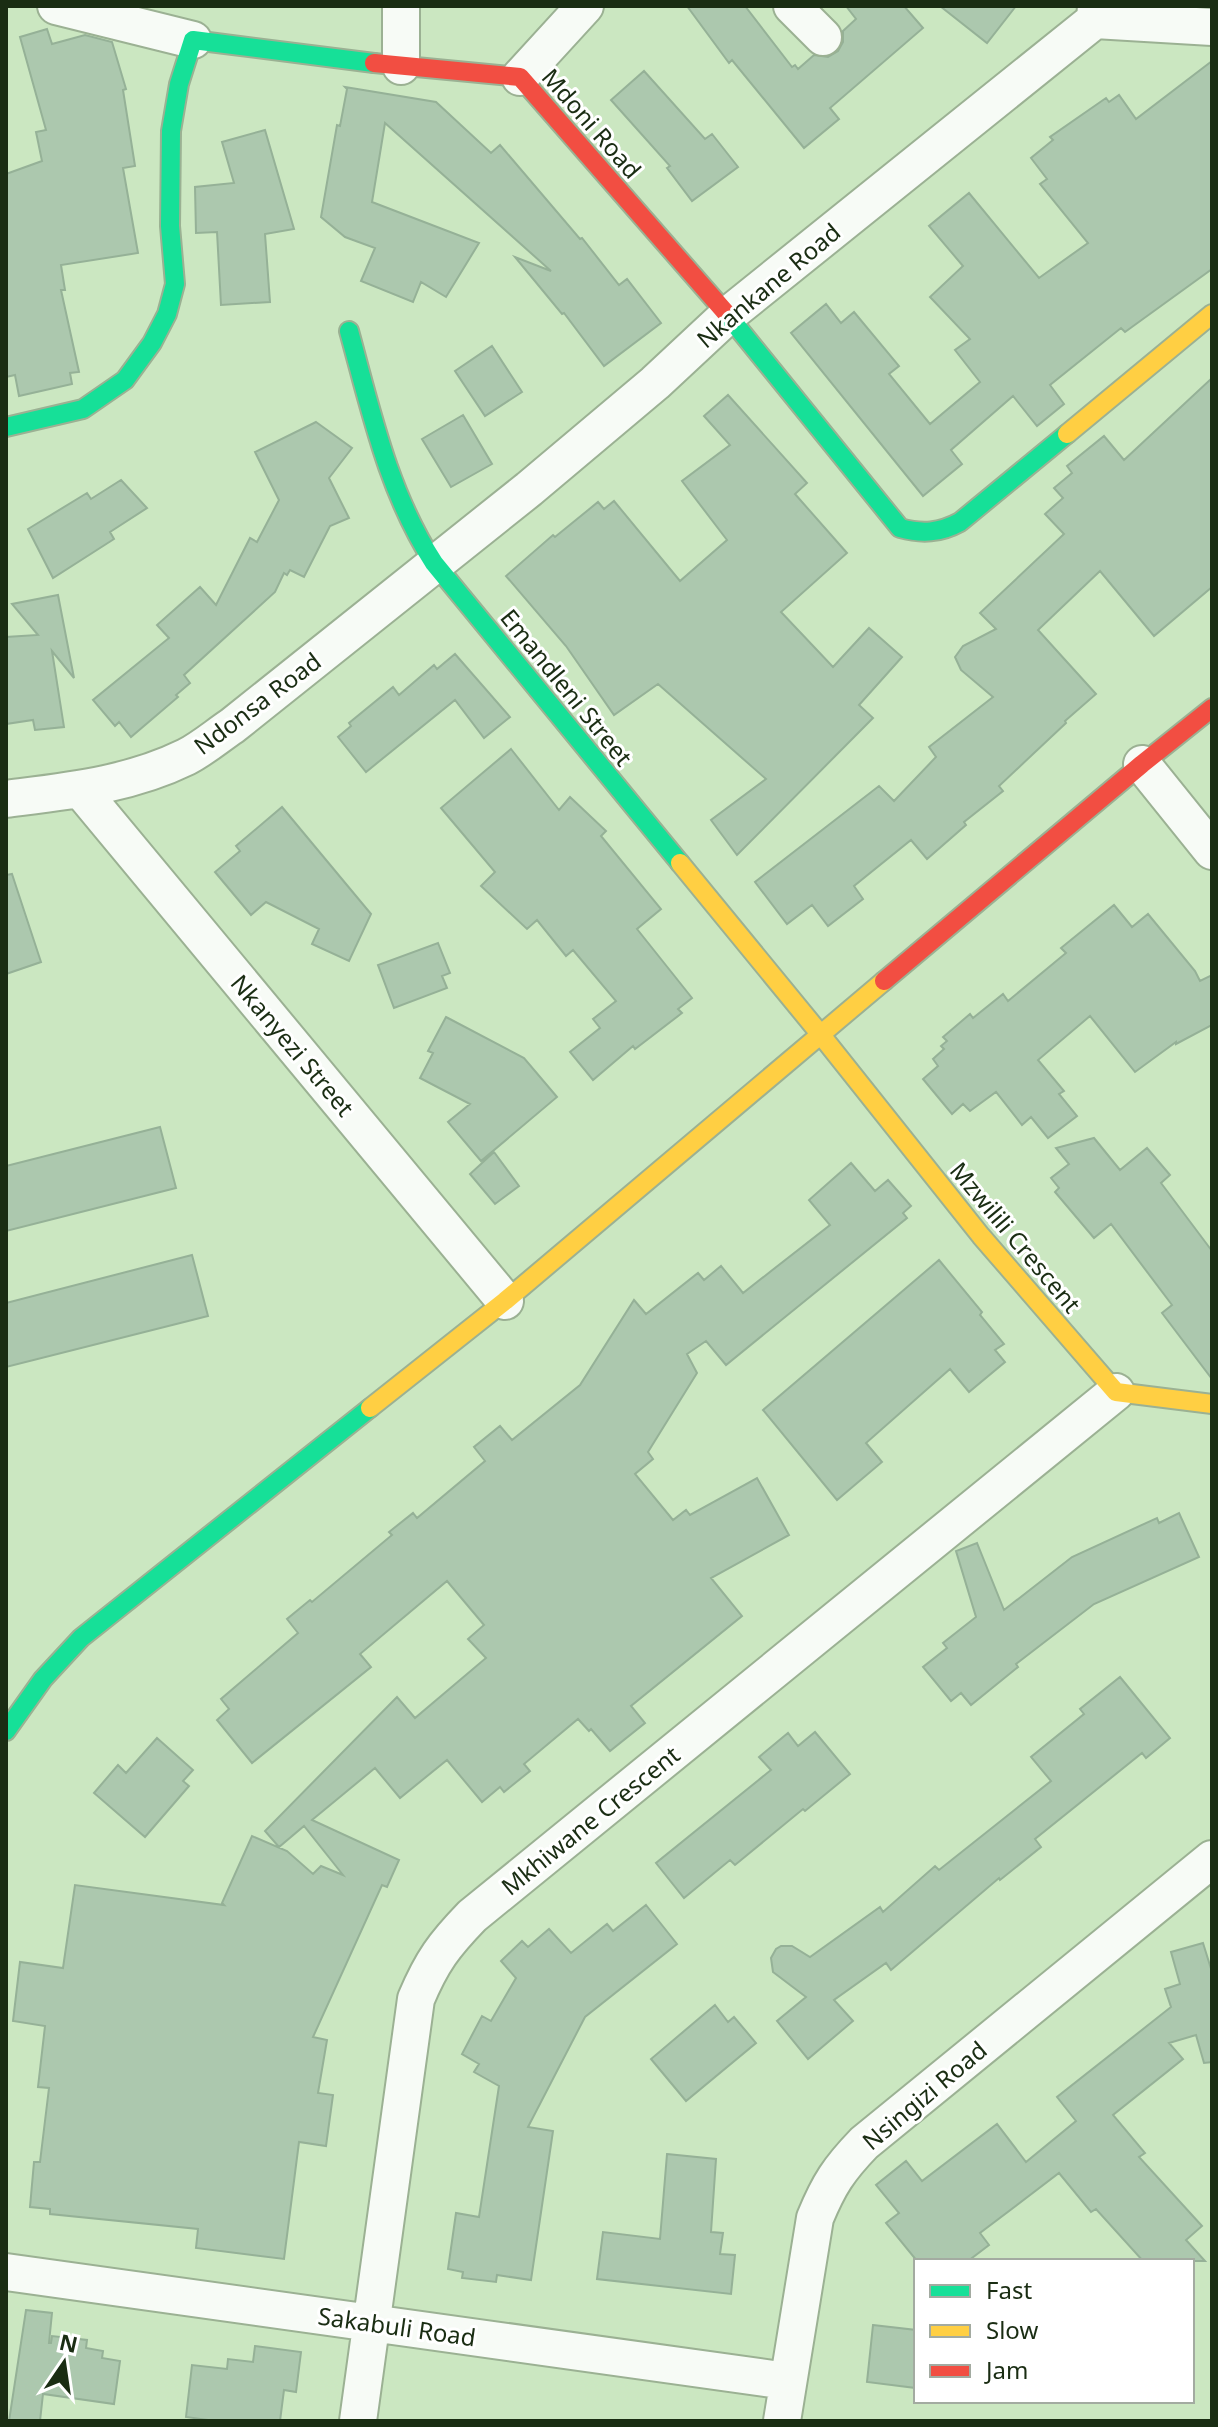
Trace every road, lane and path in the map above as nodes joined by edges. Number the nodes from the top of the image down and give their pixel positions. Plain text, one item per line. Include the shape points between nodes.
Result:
1 (56, 6) edge
2 (401, 6) edge
3 (585, 6) edge
4 (792, 6) edge
5 (1096, 13) edge
6 (1212, 27) edge
7 (823, 37) dead end
8 (193, 40) junction
9 (401, 66) junction
10 (520, 77) junction
11 (1212, 314) edge
12 (728, 315) junction
13 (349, 331) dead end
14 (6, 427) edge
15 (434, 563) junction
16 (1212, 708) edge
17 (1142, 764) junction
18 (80, 789) junction
19 (6, 799) edge
20 (1212, 851) edge
21 (821, 1035) junction
22 (505, 1301) junction
23 (1116, 1392) junction
24 (1212, 1404) edge
25 (6, 1731) edge
26 (1212, 1859) edge
27 (6, 2272) edge
28 (373, 2322) junction
29 (787, 2381) junction
30 (358, 2421) edge
31 (782, 2421) edge

1 - 8 street
2 - 9 street
3 - 10 street
4 - 7 street
5 - 6 street
5 - 12 street, Nkankane Road
8 - 9 street, Mdoni Road
8 - 14 street via 171,131 175,284 167,314 125,380 83,409
9 - 10 street, Mdoni Road
10 - 12 street, Mdoni Road
11 - 12 street, Mdoni Road via 960,522 930,533 900,528
12 - 15 street, Nkankane Road via 594,436
13 - 15 street, Emandleni Street via 385,461 418,541
15 - 18 street, Ndonsa Road via 188,756 135,777
15 - 21 street, Emandleni Street
16 - 17 street
17 - 20 street
17 - 21 street
18 - 19 street, Ndonsa Road
18 - 22 street, Nkanyezi Street
21 - 22 street
21 - 23 street, Mzwilili Crescent via 981,1236
22 - 25 street via 81,1638
23 - 24 street
23 - 28 street, Mkhiwane Crescent via 451,1938 416,1999
26 - 29 street, Nsingizi Road via 864,2143 839,2169 815,2218
27 - 28 street, Sakabuli Road
28 - 29 street, Sakabuli Road
28 - 30 street, Mkhiwane Crescent
29 - 31 street, Nsingizi Road

